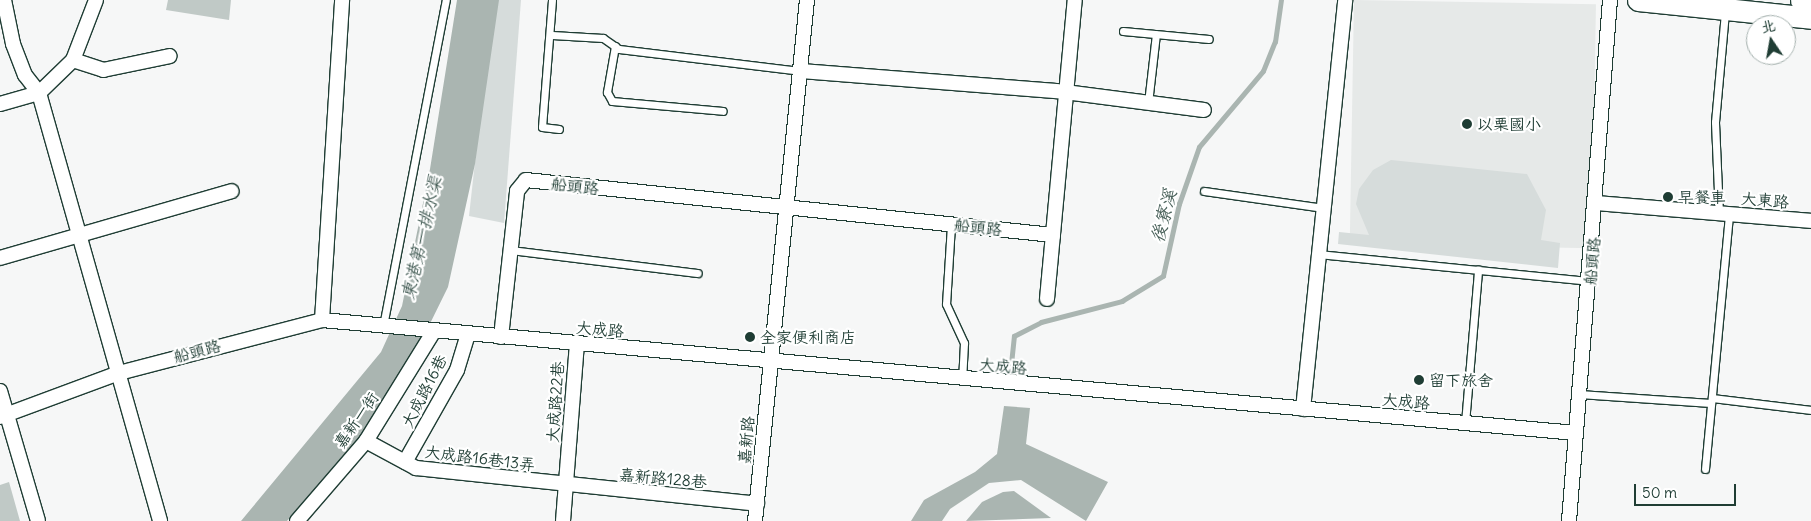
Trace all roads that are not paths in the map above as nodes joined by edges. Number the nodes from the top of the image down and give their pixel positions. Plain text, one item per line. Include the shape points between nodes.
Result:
1 (4, 0) edge
2 (96, 0) edge
3 (342, 0) edge
4 (446, 0) edge
5 (552, 0) edge
6 (807, 0) edge
7 (1075, 0) edge
8 (1345, 0) edge
9 (1610, 0) edge
10 (1638, 0) edge
11 (1800, 0) edge
12 (1811, 1) edge
13 (1725, 11) junction
14 (1811, 18) edge
15 (1123, 32) dead end
16 (1156, 34) junction
17 (552, 35) junction
18 (1209, 39) dead end
19 (615, 46) junction
20 (170, 56) dead end
21 (73, 60) junction
22 (801, 71) junction
23 (1066, 92) junction
24 (39, 93) junction
25 (1148, 103) junction
26 (0, 104) edge
27 (1204, 110) dead end
28 (723, 111) dead end
29 (559, 129) dead end
30 (232, 191) dead end
31 (1204, 191) dead end
32 (1597, 204) junction
33 (785, 208) junction
34 (1324, 208) junction
35 (1724, 214) junction
36 (1811, 222) edge
37 (951, 225) junction
38 (80, 233) junction
39 (1052, 235) junction
40 (510, 250) junction
41 (1319, 254) junction
42 (0, 258) edge
43 (1478, 270) junction
44 (698, 273) dead end
45 (1590, 281) junction
46 (1047, 299) dead end
47 (322, 320) junction
48 (383, 326) junction
49 (431, 331) junction
50 (468, 334) junction
51 (501, 337) junction
52 (577, 345) junction
53 (770, 363) junction
54 (119, 373) junction
55 (962, 380) junction
56 (0, 391) edge
57 (1579, 394) junction
58 (1711, 401) junction
59 (1303, 410) junction
60 (1811, 410) edge
61 (3, 416) edge
62 (1465, 423) junction
63 (1576, 433) junction
64 (366, 441) junction
65 (405, 462) junction
66 (1705, 470) dead end
67 (566, 486) junction
68 (757, 504) junction
69 (38, 521) edge
70 (160, 521) edge
71 (297, 521) edge
72 (563, 521) edge
73 (756, 521) edge
74 (1569, 521) edge

1 - 24 street via 13,44 25,75
2 - 21 street
3 - 47 street
4 - 48 lane
5 - 17 lane
6 - 22 street
7 - 23 street
8 - 34 street
9 - 32 street, 船頭路
10 - 13 main road
11 - 12 main road
13 - 14 main road
13 - 35 lane via 1715,122
15 - 16 lane
16 - 18 lane
16 - 25 lane
17 - 19 lane via 603,38
17 - 29 lane via 542,128
19 - 22 lane
19 - 28 lane via 607,92 612,101
20 - 21 street via 103,70
21 - 24 street
22 - 23 street
22 - 33 street
23 - 25 street
23 - 39 street
24 - 26 street
24 - 38 street
25 - 27 street
30 - 38 street
31 - 34 lane
32 - 35 street, 大東路
32 - 45 street, 船頭路
33 - 37 street, 船頭路
33 - 40 street, 船頭路 via 526,180 517,191
33 - 53 street
34 - 41 street
35 - 36 street, 大東路
35 - 58 lane
37 - 39 street, 船頭路
37 - 55 lane via 946,304 964,344
38 - 42 street
38 - 54 street
39 - 46 street
40 - 44 lane
40 - 51 street, 船頭路
41 - 43 lane
41 - 59 street
43 - 45 lane
43 - 62 lane
45 - 57 street, 船頭路
47 - 48 street, 船頭路
47 - 54 street, 船頭路
48 - 49 street, 船頭路
49 - 50 street, 大成路
49 - 64 street, 嘉新一街
50 - 51 street, 大成路
50 - 65 street, 大成路16巷 via 458,370
51 - 52 street, 大成路
52 - 53 street, 大成路
52 - 67 street, 大成路22巷
53 - 55 street, 大成路
53 - 68 street, 嘉新路
54 - 61 street, 船頭路
54 - 70 street
55 - 59 street, 大成路
56 - 61 street
57 - 58 lane
57 - 63 street, 船頭路
58 - 60 lane
58 - 66 lane
59 - 62 street, 大成路
61 - 69 street
62 - 63 street, 大成路
63 - 74 street, 船頭路
64 - 65 street, 大成路16巷13弄
64 - 71 street, 嘉新一街
65 - 67 street, 大成路16巷13弄 via 416,468
67 - 68 street, 嘉新路128巷
67 - 72 street, 大成路22巷
68 - 73 street, 嘉新路

